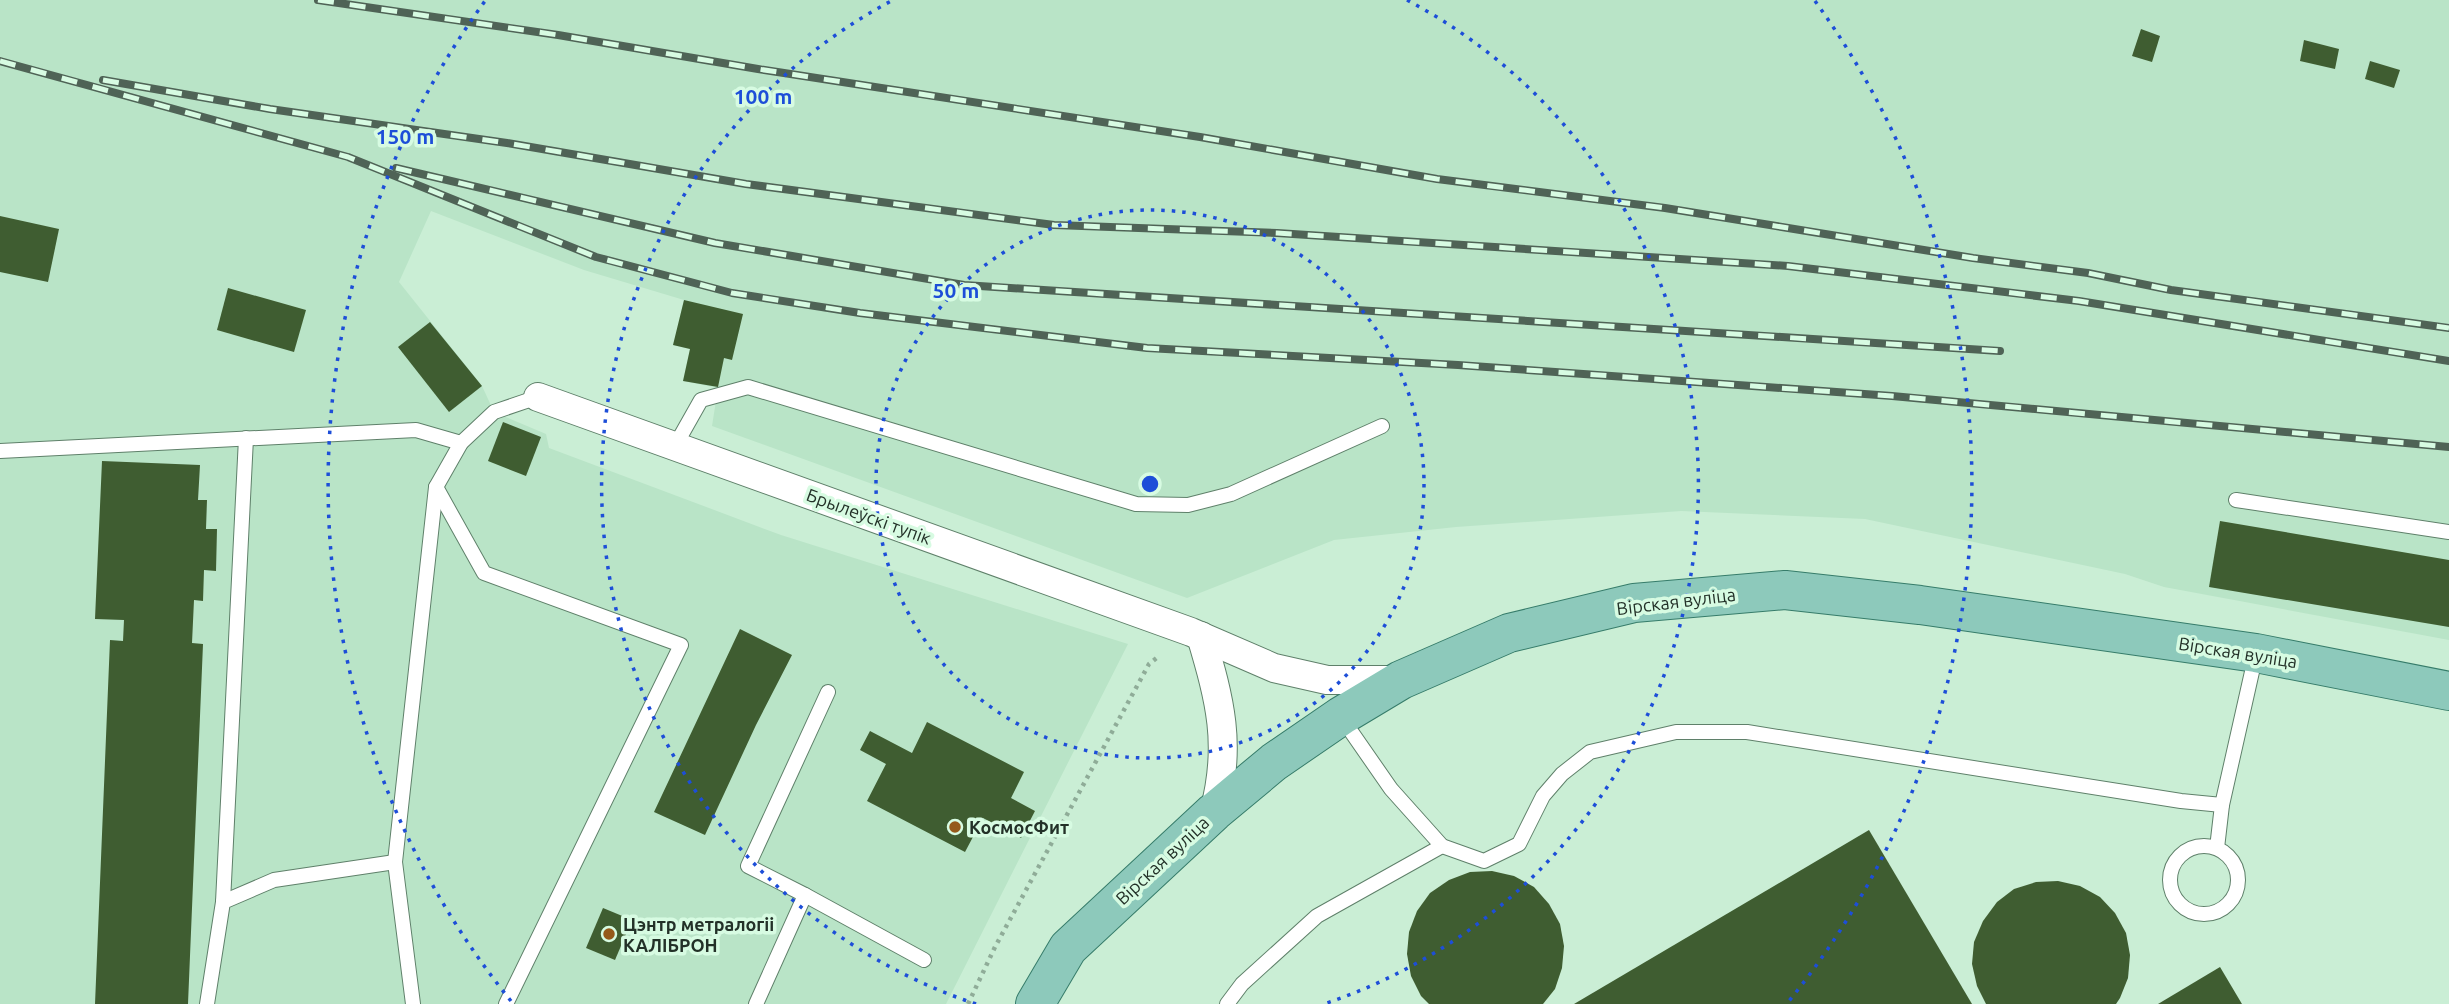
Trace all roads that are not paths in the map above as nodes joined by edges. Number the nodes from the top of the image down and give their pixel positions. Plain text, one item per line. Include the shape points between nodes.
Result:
1 (538, 397) joint
2 (1382, 426) dead end
3 (246, 438) junction
4 (461, 443) junction
5 (675, 446) junction
6 (0, 451) edge
7 (436, 486) junction
8 (2236, 500) dead end
9 (2449, 532) edge
10 (1196, 634) junction
11 (2256, 653) junction
12 (1401, 680) junction
13 (2449, 691) edge
14 (828, 692) dead end
15 (1341, 716) junction
16 (2222, 805) junction
17 (1213, 812) junction
18 (1442, 846) junction
19 (2217, 848) junction
20 (395, 862) junction
21 (805, 895) junction
22 (223, 902) junction
23 (924, 960) dead end
24 (1036, 1001) edge
25 (207, 1004) edge
26 (413, 1004) edge
27 (506, 1004) edge
28 (756, 1004) edge
29 (1227, 1004) edge

1 - 4 lane via 494,412
1 - 5 street, Брылеўскі тупік
2 - 5 lane via 1231,494 1188,505 1136,504 748,387 701,400
3 - 4 lane via 416,430
3 - 6 lane
3 - 22 lane
4 - 7 lane
5 - 10 street, Брылеўскі тупік
7 - 20 lane
7 - 27 lane via 484,573 681,645
8 - 9 lane
10 - 12 street, Брылеўскі тупік via 1274,668 1328,680
10 - 17 street via 1223,720 1224,765
11 - 12 main road, Вірская вуліца via 1785,590 1634,603 1509,634
11 - 13 main road, Вірская вуліца
11 - 16 lane
12 - 15 main road, Вірская вуліца
14 - 21 lane via 748,866
15 - 17 main road, Вірская вуліца via 1273,762
15 - 18 lane via 1391,789
16 - 18 lane via 1748,732 1676,732 1590,752 1543,796 1519,844 1484,861
16 - 19 lane
17 - 24 main road, Вірская вуліца via 1068,948
18 - 29 lane via 1317,916 1242,984
19 - 19 lane via 2195,846 2177,858 2172,868 2171,890 2184,908 2194,913 2217,913 2239,886 2234,862
20 - 22 lane via 274,880
20 - 26 lane
21 - 23 lane
21 - 28 lane
22 - 25 lane

